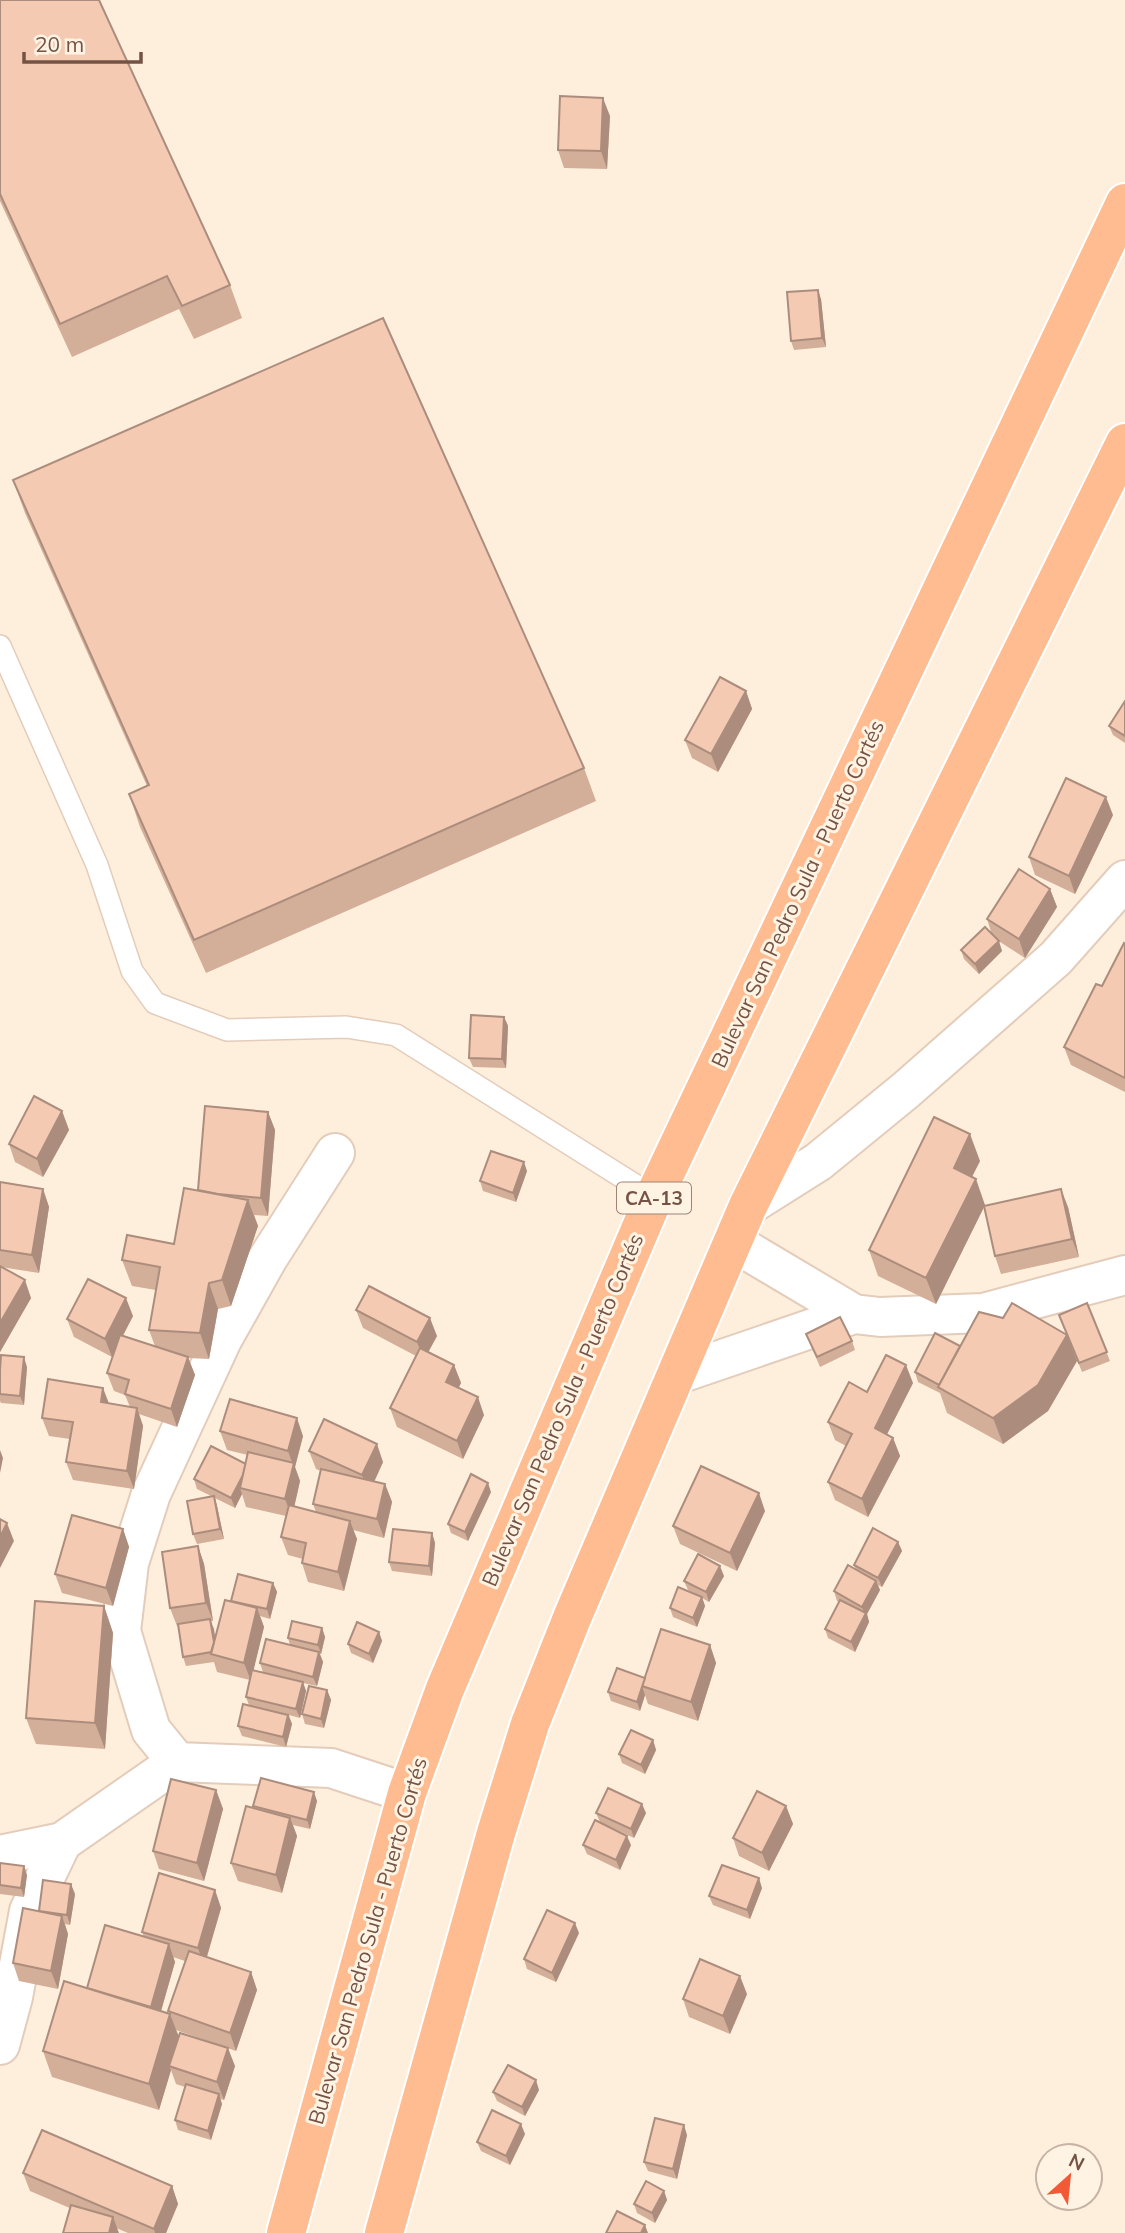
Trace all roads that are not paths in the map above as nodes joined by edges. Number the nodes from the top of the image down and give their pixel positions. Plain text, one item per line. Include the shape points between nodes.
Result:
1 (1125, 203) edge
2 (1125, 443) edge
3 (0, 646) edge
4 (1125, 880) edge
5 (335, 1153) dead end
6 (654, 1197) junction
7 (748, 1206) junction
8 (733, 1242) junction
9 (1125, 1275) edge
10 (854, 1314) junction
11 (677, 1375) junction
12 (177, 1762) junction
13 (407, 1793) junction
14 (62, 1842) junction
15 (0, 1855) edge
16 (0, 2045) edge
17 (285, 2233) edge
18 (384, 2233) edge

1 - 6 highway, Bulevar San Pedro Sula - Puerto Cortés / CA-13
2 - 7 highway
3 - 6 lane via 97,865 132,971 155,1003 227,1030 346,1027 396,1035
4 - 7 street via 1056,958 906,1090 818,1162
5 - 12 street via 222,1340 151,1494 129,1563 121,1631 151,1730
6 - 13 highway, Bulevar San Pedro Sula - Puerto Cortés / CA-13 via 445,1689
7 - 8 highway
8 - 10 street
8 - 11 highway
9 - 10 street via 983,1313
10 - 11 street
11 - 18 highway via 530,1724
12 - 13 street via 331,1768
12 - 14 street
13 - 17 highway, Bulevar San Pedro Sula - Puerto Cortés / CA-13
14 - 15 street
14 - 16 street via 29,1911

